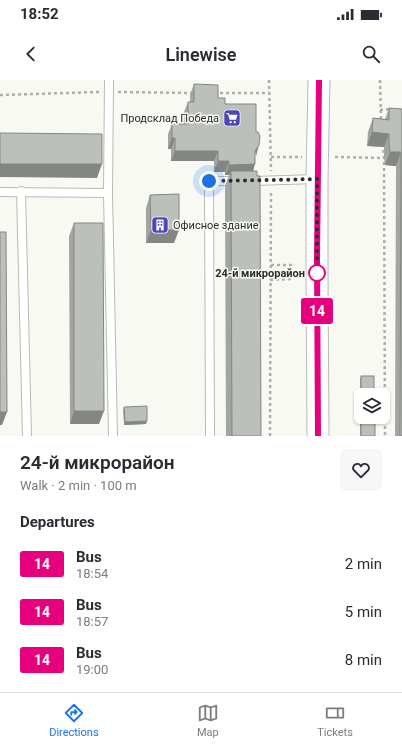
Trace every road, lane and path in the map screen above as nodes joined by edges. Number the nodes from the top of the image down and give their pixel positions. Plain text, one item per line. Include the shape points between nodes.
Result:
1 (109, 80) edge
2 (269, 80) edge
3 (319, 80) edge
4 (380, 80) edge
5 (109, 92) junction
6 (193, 93) edge
7 (208, 93) edge
8 (270, 93) junction
9 (0, 95) edge
10 (395, 109) edge
11 (380, 110) junction
12 (381, 123) edge
13 (382, 137) edge
14 (317, 179) junction
15 (271, 180) junction
16 (21, 191) junction
17 (0, 192) edge
18 (108, 192) junction
19 (271, 265) junction
20 (292, 265) dead end
21 (292, 279) dead end
22 (270, 280) junction
23 (27, 436) edge
24 (113, 436) edge
25 (210, 436) edge
26 (270, 436) edge
27 (318, 436) edge
28 (385, 436) edge

1 - 5 lane
2 - 8 path
3 - 14 street
4 - 11 path
5 - 6 path
5 - 9 path
5 - 18 lane
7 - 8 path
8 - 15 path
10 - 11 path
11 - 12 path
13 - 28 path
14 - 15 lane
14 - 27 street
15 - 19 path
15 - 25 lane via 209,181
16 - 17 lane
16 - 18 lane
16 - 23 lane
18 - 24 lane
19 - 20 path
19 - 22 path
21 - 22 path
22 - 26 path

